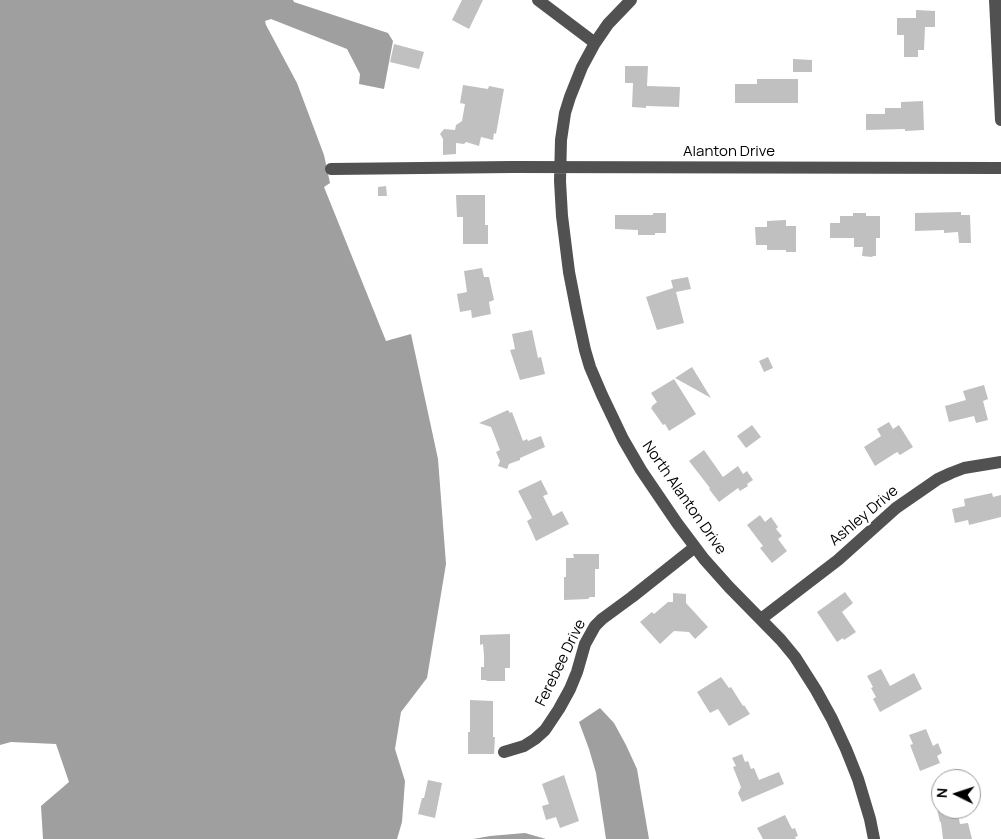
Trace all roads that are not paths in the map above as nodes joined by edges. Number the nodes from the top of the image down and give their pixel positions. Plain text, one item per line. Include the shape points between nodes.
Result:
1 (538, 0) edge
2 (630, 0) edge
3 (995, 0) edge
4 (595, 43) junction
5 (1001, 120) edge
6 (560, 167) junction
7 (1001, 168) edge
8 (331, 169) dead end
9 (1001, 462) edge
10 (695, 547) junction
11 (761, 619) junction
12 (504, 752) dead end
13 (874, 839) edge

1 - 4 street
2 - 4 street, North Alanton Drive
3 - 5 street
4 - 6 street, North Alanton Drive via 567,105
6 - 7 street, Alanton Drive
6 - 8 street, Alanton Drive
6 - 10 street, North Alanton Drive via 569,272 590,367 641,470
9 - 11 street, Ashley Drive via 964,468 925,488
10 - 11 street, North Alanton Drive
10 - 12 street, Ferebee Drive via 602,618 585,644 570,689 545,730 524,746
11 - 13 street, North Alanton Drive via 795,657 832,719 858,779

